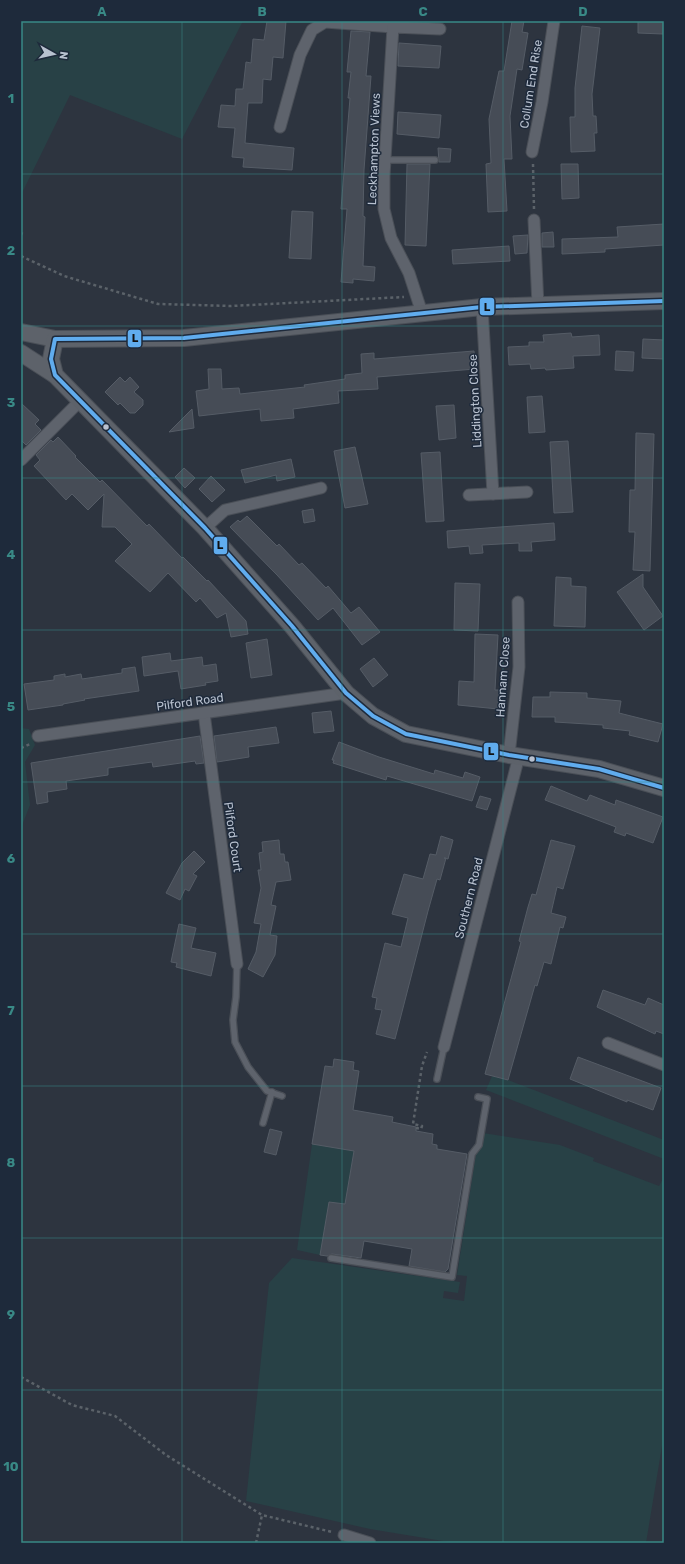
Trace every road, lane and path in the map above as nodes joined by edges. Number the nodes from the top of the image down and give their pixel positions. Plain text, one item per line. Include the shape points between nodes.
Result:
1 (554, 21) edge
2 (393, 27) junction
3 (440, 30) dead end
4 (280, 127) dead end
5 (532, 152) joint
6 (384, 160) junction
7 (435, 160) dead end
8 (534, 220) joint
9 (23, 230) dead end
10 (21, 234) edge
11 (21, 256) edge
12 (417, 297) junction
13 (664, 301) edge
14 (538, 305) junction
15 (482, 307) junction
16 (422, 313) junction
17 (21, 332) edge
18 (54, 339) junction
19 (21, 353) edge
20 (55, 375) junction
21 (80, 401) junction
22 (21, 460) edge
23 (321, 488) dead end
24 (527, 492) dead end
25 (493, 494) junction
26 (469, 495) dead end
27 (205, 528) junction
28 (518, 602) dead end
29 (346, 693) junction
30 (204, 713) junction
31 (35, 739) joint
32 (21, 748) edge
33 (514, 755) junction
34 (664, 788) edge
35 (236, 964) joint
36 (608, 1043) dead end
37 (444, 1047) joint
38 (427, 1052) dead end
39 (664, 1065) edge
40 (437, 1079) dead end
41 (272, 1092) junction
42 (282, 1096) dead end
43 (478, 1097) dead end
44 (263, 1122) dead end
45 (416, 1128) dead end
46 (331, 1258) dead end
47 (21, 1377) edge
48 (262, 1516) junction
49 (344, 1535) joint
50 (256, 1543) edge
51 (370, 1543) edge

1 - 5 street, Collum End Rise
2 - 3 street
2 - 4 street via 325,22 312,30 305,42 292,80
2 - 6 street, Leckhampton Views
5 - 8 path
6 - 7 lane
6 - 12 street, Leckhampton Views via 387,225
8 - 14 street
9 - 10 path
11 - 12 path via 64,276 158,304 231,306
12 - 16 street, Leckhampton Views
13 - 14 street
14 - 15 street
15 - 16 street
15 - 25 street, Liddington Close
16 - 18 street via 184,338
17 - 18 street
18 - 20 street via 52,359
19 - 20 street
20 - 21 street
21 - 22 street
21 - 27 street
23 - 27 street via 225,510
24 - 25 street
25 - 26 street
27 - 29 street via 292,626
28 - 33 street, Hannam Close via 519,667
29 - 30 street, Pilford Road
29 - 33 street via 373,716 406,734
30 - 31 street, Pilford Road
30 - 35 street, Pilford Court
31 - 32 path
33 - 34 street via 599,769
33 - 37 street, Southern Road
35 - 41 lane via 233,1020 235,1042 248,1067 267,1091
36 - 39 street
37 - 40 lane
38 - 45 path via 422,1066 413,1124 422,1126 421,1129
41 - 42 lane
41 - 44 lane
43 - 46 lane via 487,1099 479,1145 472,1154 452,1277
47 - 48 path via 72,1405 115,1416 166,1456
48 - 49 path
48 - 50 path
49 - 51 street

